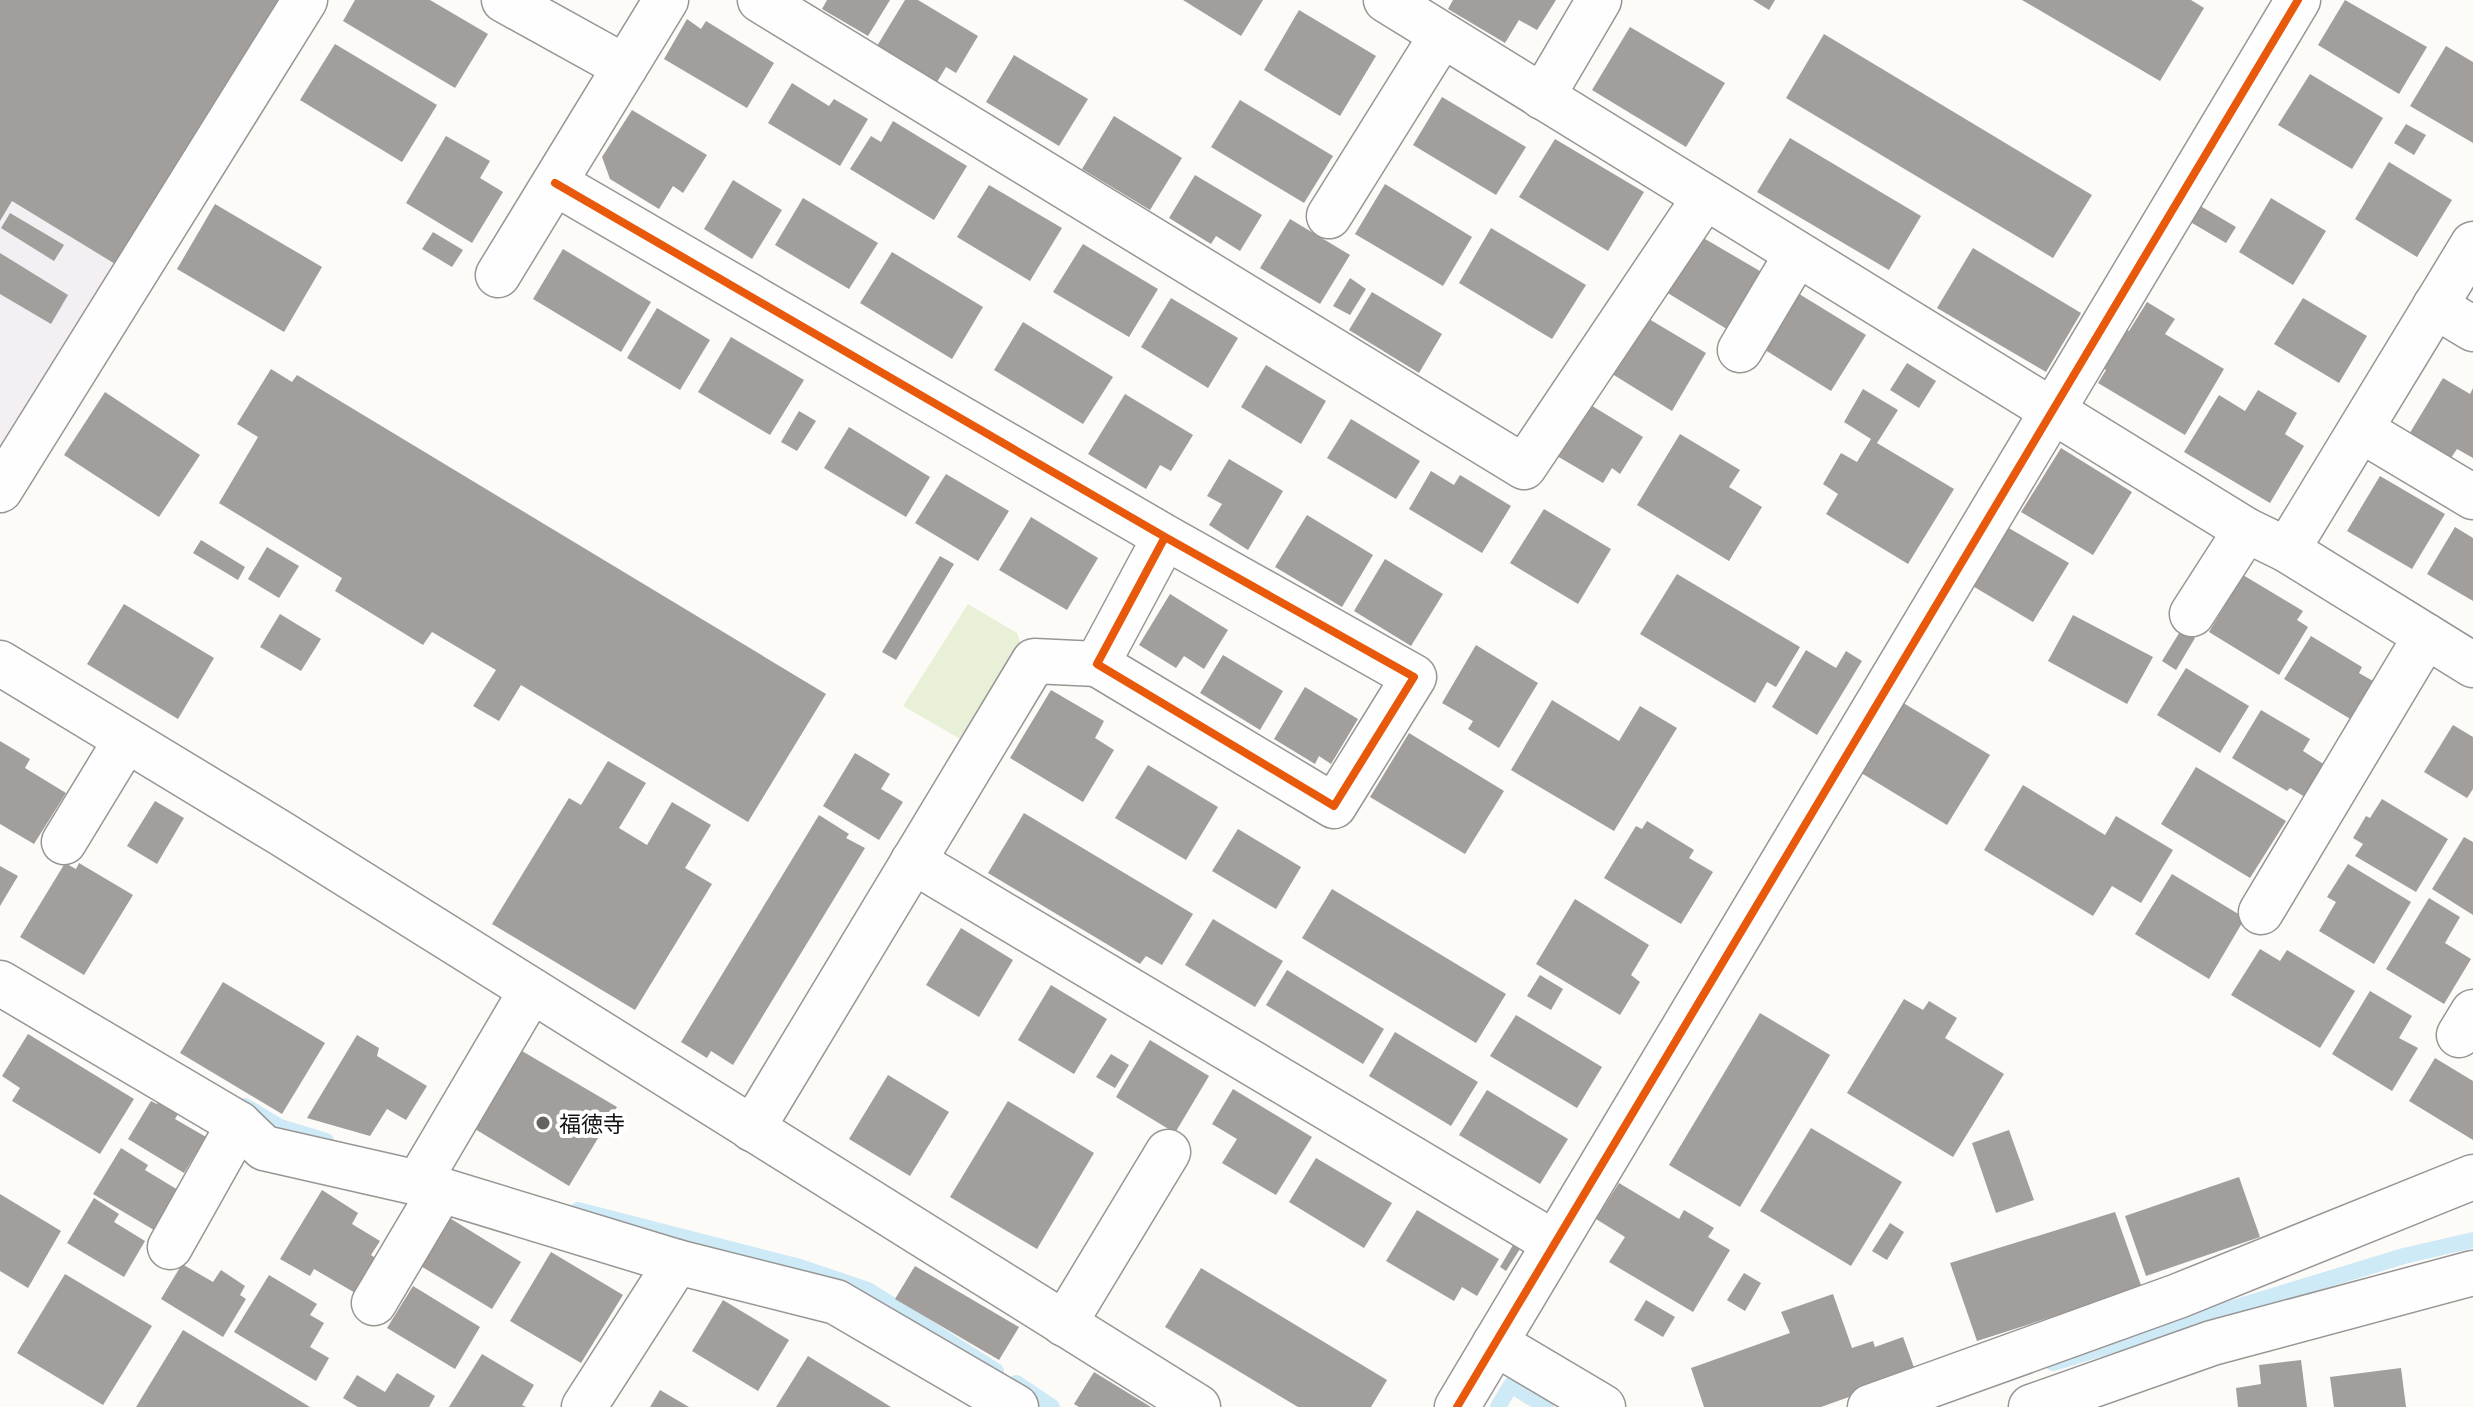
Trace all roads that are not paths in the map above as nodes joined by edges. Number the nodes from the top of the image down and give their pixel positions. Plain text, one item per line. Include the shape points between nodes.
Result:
1 (305, 0) edge
2 (504, 0) edge
3 (666, 0) edge
4 (760, 0) edge
5 (1386, 0) edge
6 (1599, 0) edge
7 (2298, 0) edge
8 (1442, 35) junction
9 (625, 67) junction
10 (1542, 97) junction
11 (555, 183) junction
12 (1705, 197) junction
13 (1329, 216) dead end
14 (2473, 244) edge
15 (1797, 254) junction
16 (498, 275) dead end
17 (2435, 306) junction
18 (2473, 329) edge
19 (1740, 350) dead end
20 (2052, 409) junction
21 (2361, 430) junction
22 (0, 490) edge
23 (2473, 497) edge
24 (2246, 530) junction
25 (1165, 537) junction
26 (2287, 550) junction
27 (2192, 614) dead end
28 (2426, 636) junction
29 (0, 663) edge
30 (1097, 664) junction
31 (2473, 665) edge
32 (126, 740) junction
33 (64, 842) dead end
34 (913, 861) junction
35 (2261, 912) dead end
36 (0, 983) edge
37 (531, 991) junction
38 (239, 1124) junction
39 (752, 1129) junction
40 (1168, 1152) dead end
41 (2473, 1177) edge
42 (429, 1186) junction
43 (1554, 1243) junction
44 (170, 1247) dead end
45 (677, 1262) junction
46 (2473, 1273) edge
47 (374, 1303) dead end
48 (1064, 1324) junction
49 (1495, 1343) junction
50 (584, 1407) edge
51 (1016, 1407) edge
52 (1198, 1407) edge
53 (1457, 1407) edge
54 (1603, 1407) edge
55 (1870, 1407) edge
56 (2031, 1407) edge

1 - 22 street
2 - 9 street
3 - 9 street
4 - 12 street via 1524,467
5 - 8 street
6 - 10 street
7 - 20 street
8 - 10 street
8 - 13 street
9 - 11 street
10 - 12 street
11 - 16 street
11 - 25 street
12 - 15 street
14 - 17 street
15 - 19 street
15 - 20 street
17 - 18 street
17 - 21 street
20 - 24 street
20 - 43 street
21 - 23 street
21 - 26 street
24 - 26 street
24 - 27 street
25 - 30 street
25 - 30 street via 1414,677 1334,806
26 - 28 street
28 - 31 street
28 - 35 street
29 - 32 street
30 - 34 street via 1034,661
32 - 33 street
32 - 37 street
34 - 39 street
34 - 43 street
36 - 38 street
37 - 39 street
37 - 42 street
38 - 42 street via 264,1148
38 - 44 street
39 - 48 street
40 - 48 street
41 - 55 street via 2178,1296
42 - 45 street
42 - 47 street
43 - 49 street
45 - 50 street
45 - 51 street via 836,1302
46 - 56 street via 2212,1343
48 - 52 street
49 - 53 street
49 - 54 street

